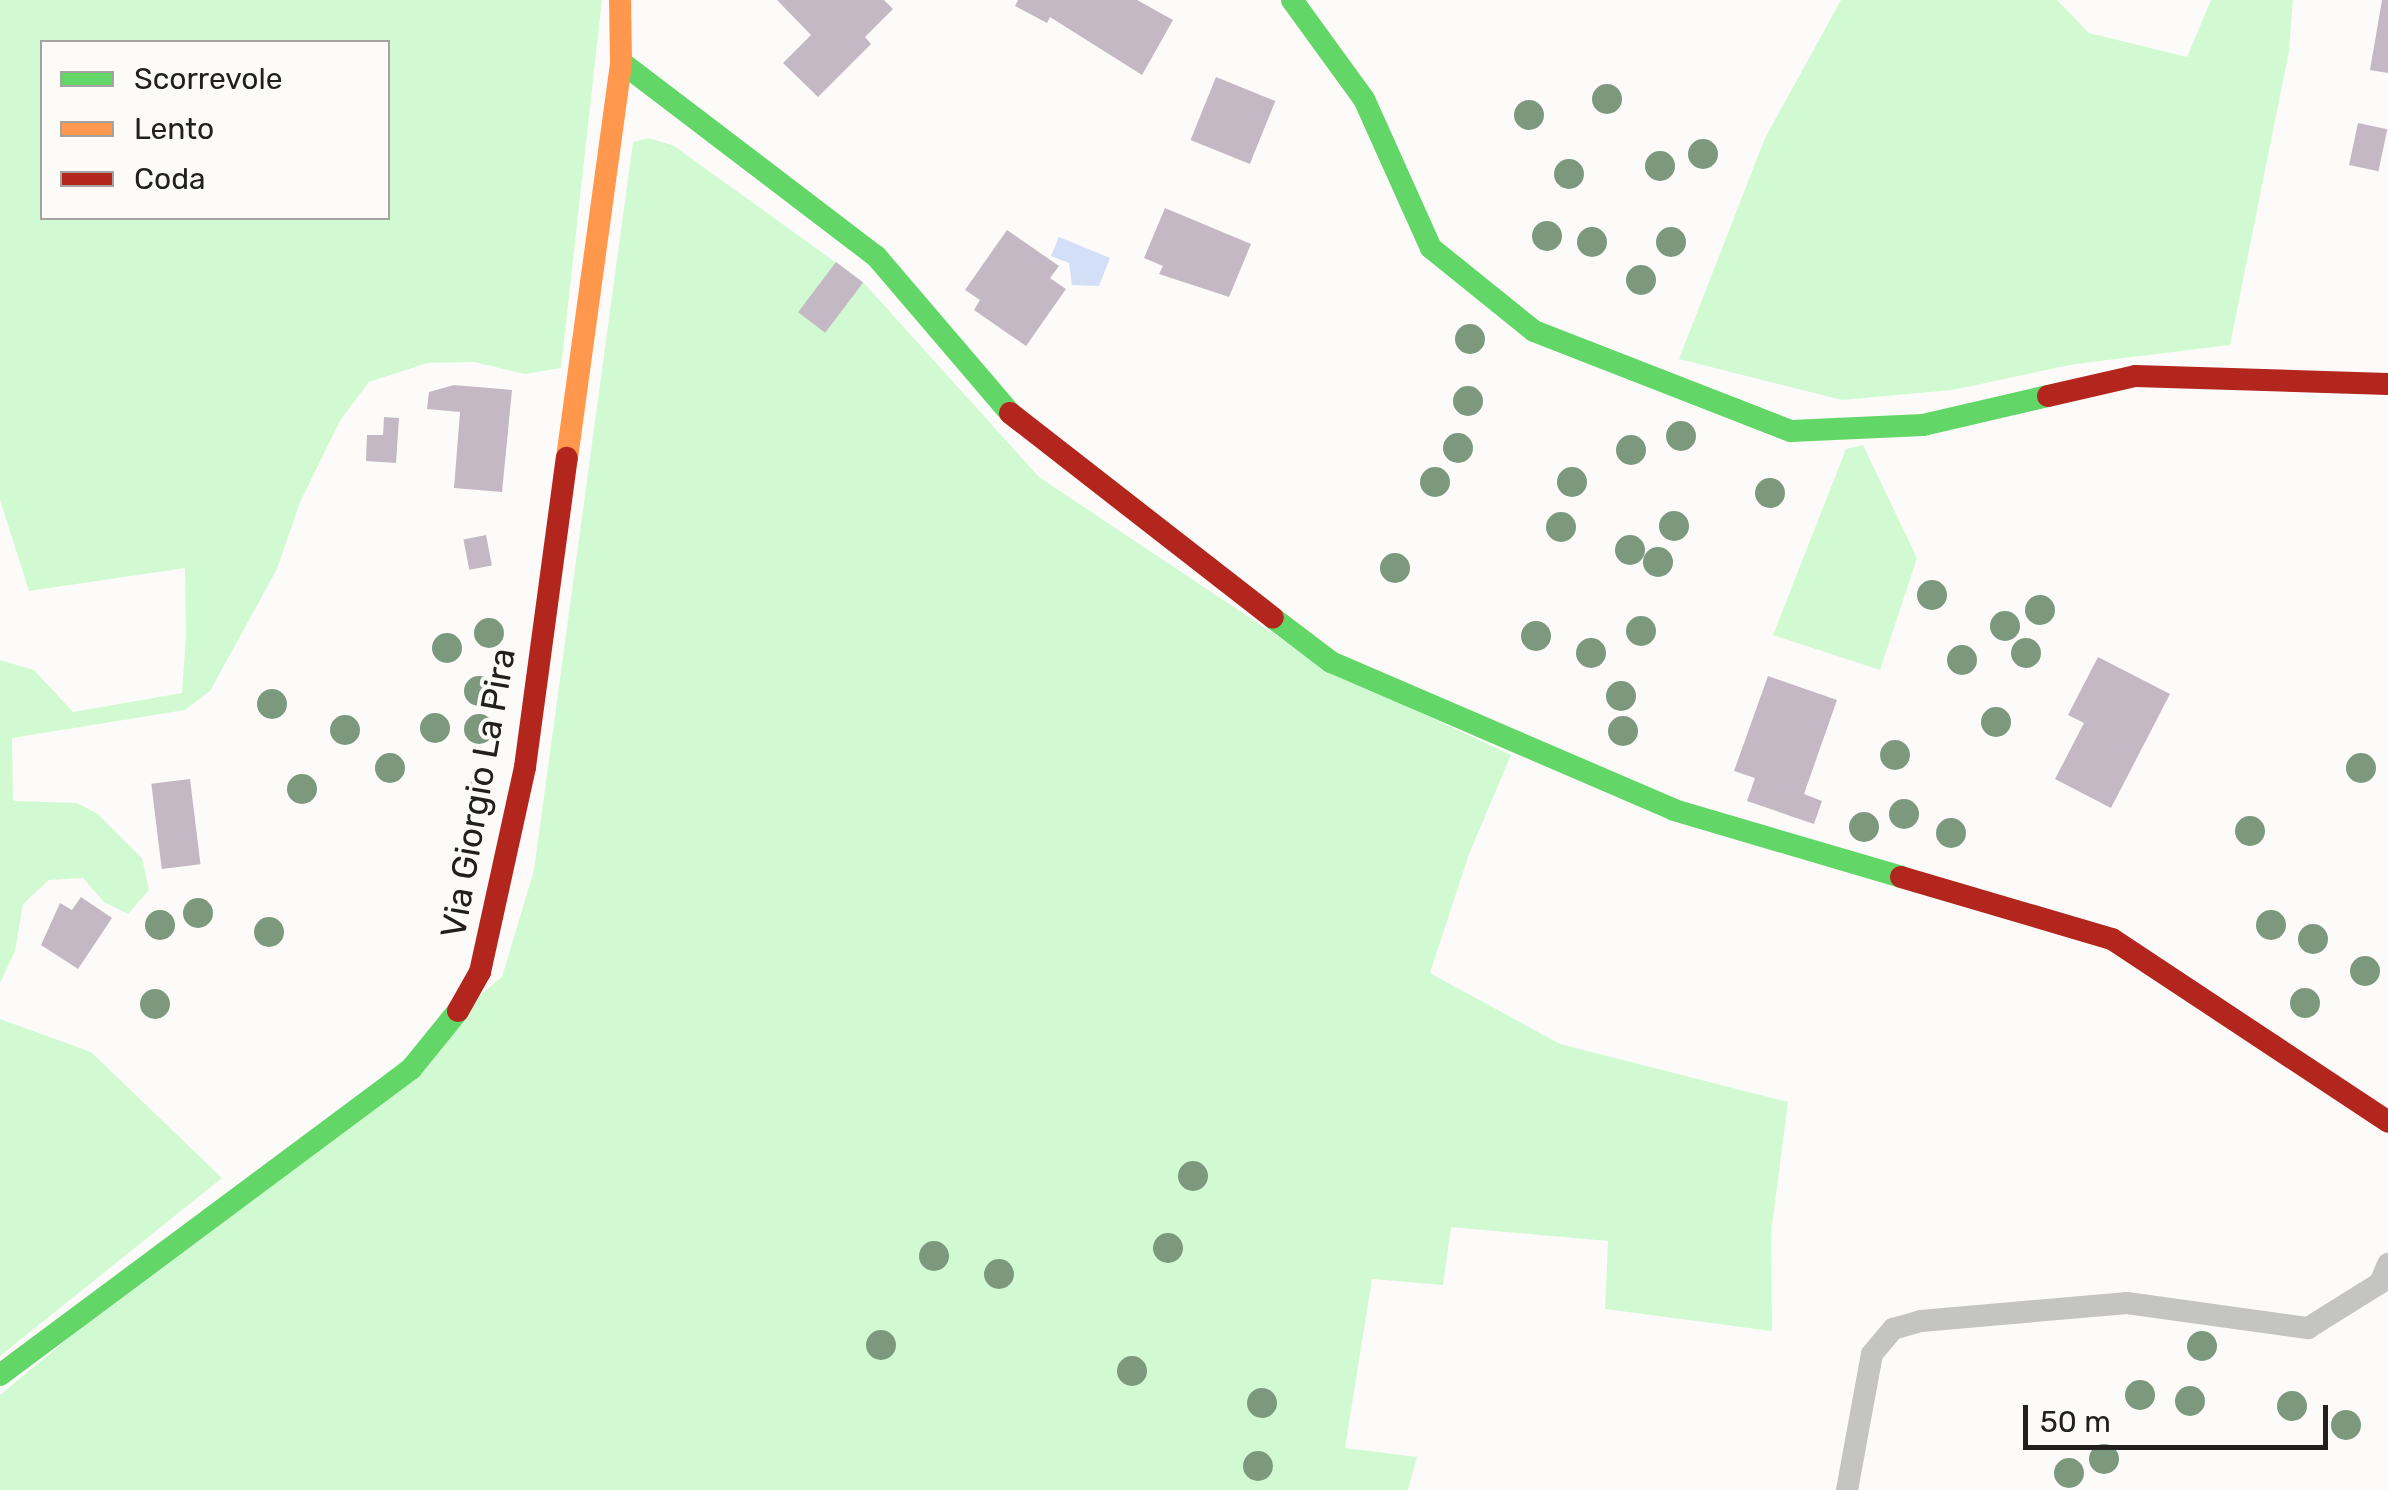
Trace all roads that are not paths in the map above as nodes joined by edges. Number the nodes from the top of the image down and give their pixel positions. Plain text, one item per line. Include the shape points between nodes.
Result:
1 (620, 0) edge
2 (1292, 0) edge
3 (621, 62) junction
4 (2388, 384) edge
5 (2388, 1122) edge
6 (2388, 1264) edge
7 (0, 1374) edge
8 (1847, 1490) edge

1 - 3 street, Via Giorgio La Pira
2 - 4 street via 1364,99 1431,248 1534,332 1791,431 1923,426 2134,376
3 - 5 street via 876,256 1018,423 1331,662 1674,810 2112,938
3 - 7 street, Via Giorgio La Pira via 525,767 480,972 456,1014 410,1069
6 - 8 lane via 2380,1283 2308,1328 2127,1304 1921,1321 1893,1330 1872,1354

